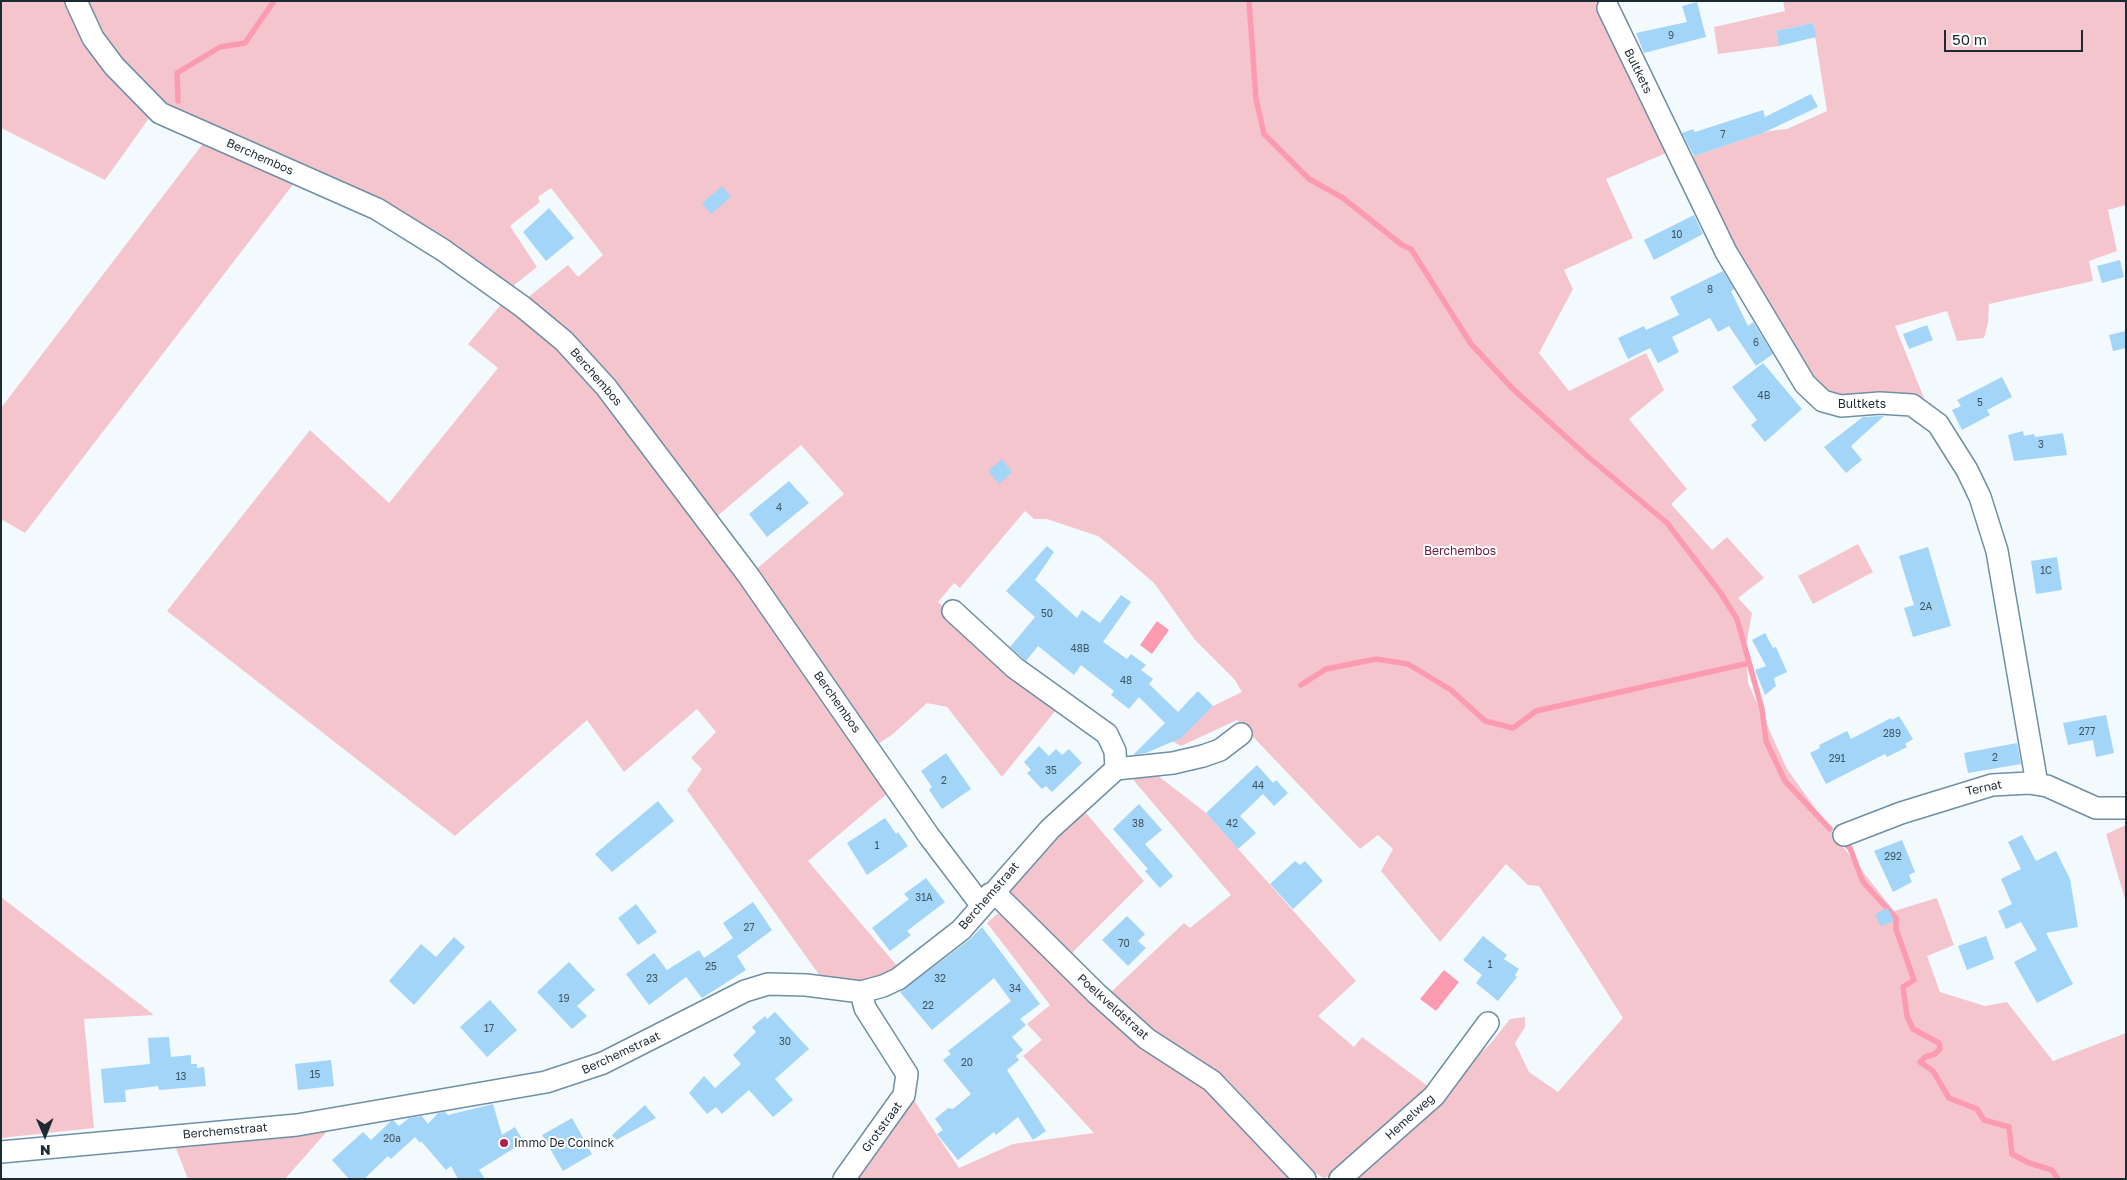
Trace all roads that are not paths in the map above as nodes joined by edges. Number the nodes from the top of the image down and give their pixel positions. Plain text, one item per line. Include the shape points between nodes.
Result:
1 (76, 1) edge
2 (1608, 8) dead end
3 (953, 611) dead end
4 (1241, 734) dead end
5 (1116, 769) junction
6 (2037, 784) junction
7 (2126, 808) edge
8 (1844, 835) dead end
9 (986, 900) junction
10 (861, 992) junction
11 (1488, 1023) dead end
12 (1, 1152) edge
13 (844, 1179) edge
14 (1305, 1179) edge
15 (1340, 1179) edge

1 - 9 street, Berchembos via 93,38 114,66 160,113 377,210 443,250 523,307 564,341 606,387 748,575 930,836
2 - 6 street, Bultkets via 1726,252 1805,384 1823,401 1841,406 1912,405 1938,424 1967,470 1998,551
3 - 5 street via 1015,668 1107,734 1115,751
4 - 5 street via 1220,750 1203,756
5 - 9 street, Berchemstraat via 1050,828
6 - 7 street, Ternat via 2096,808
6 - 8 street, Ternat via 1992,785 1962,792
9 - 10 street, Berchemstraat via 961,930 898,979
9 - 14 street, Poelkveldstraat via 1001,899 1096,994 1147,1039 1212,1081
10 - 12 street, Berchemstraat via 768,984 745,991 603,1063 546,1082 297,1125
10 - 13 street, Grotstraat via 865,1008 907,1074 904,1095
11 - 15 street, Hemelweg via 1434,1096

